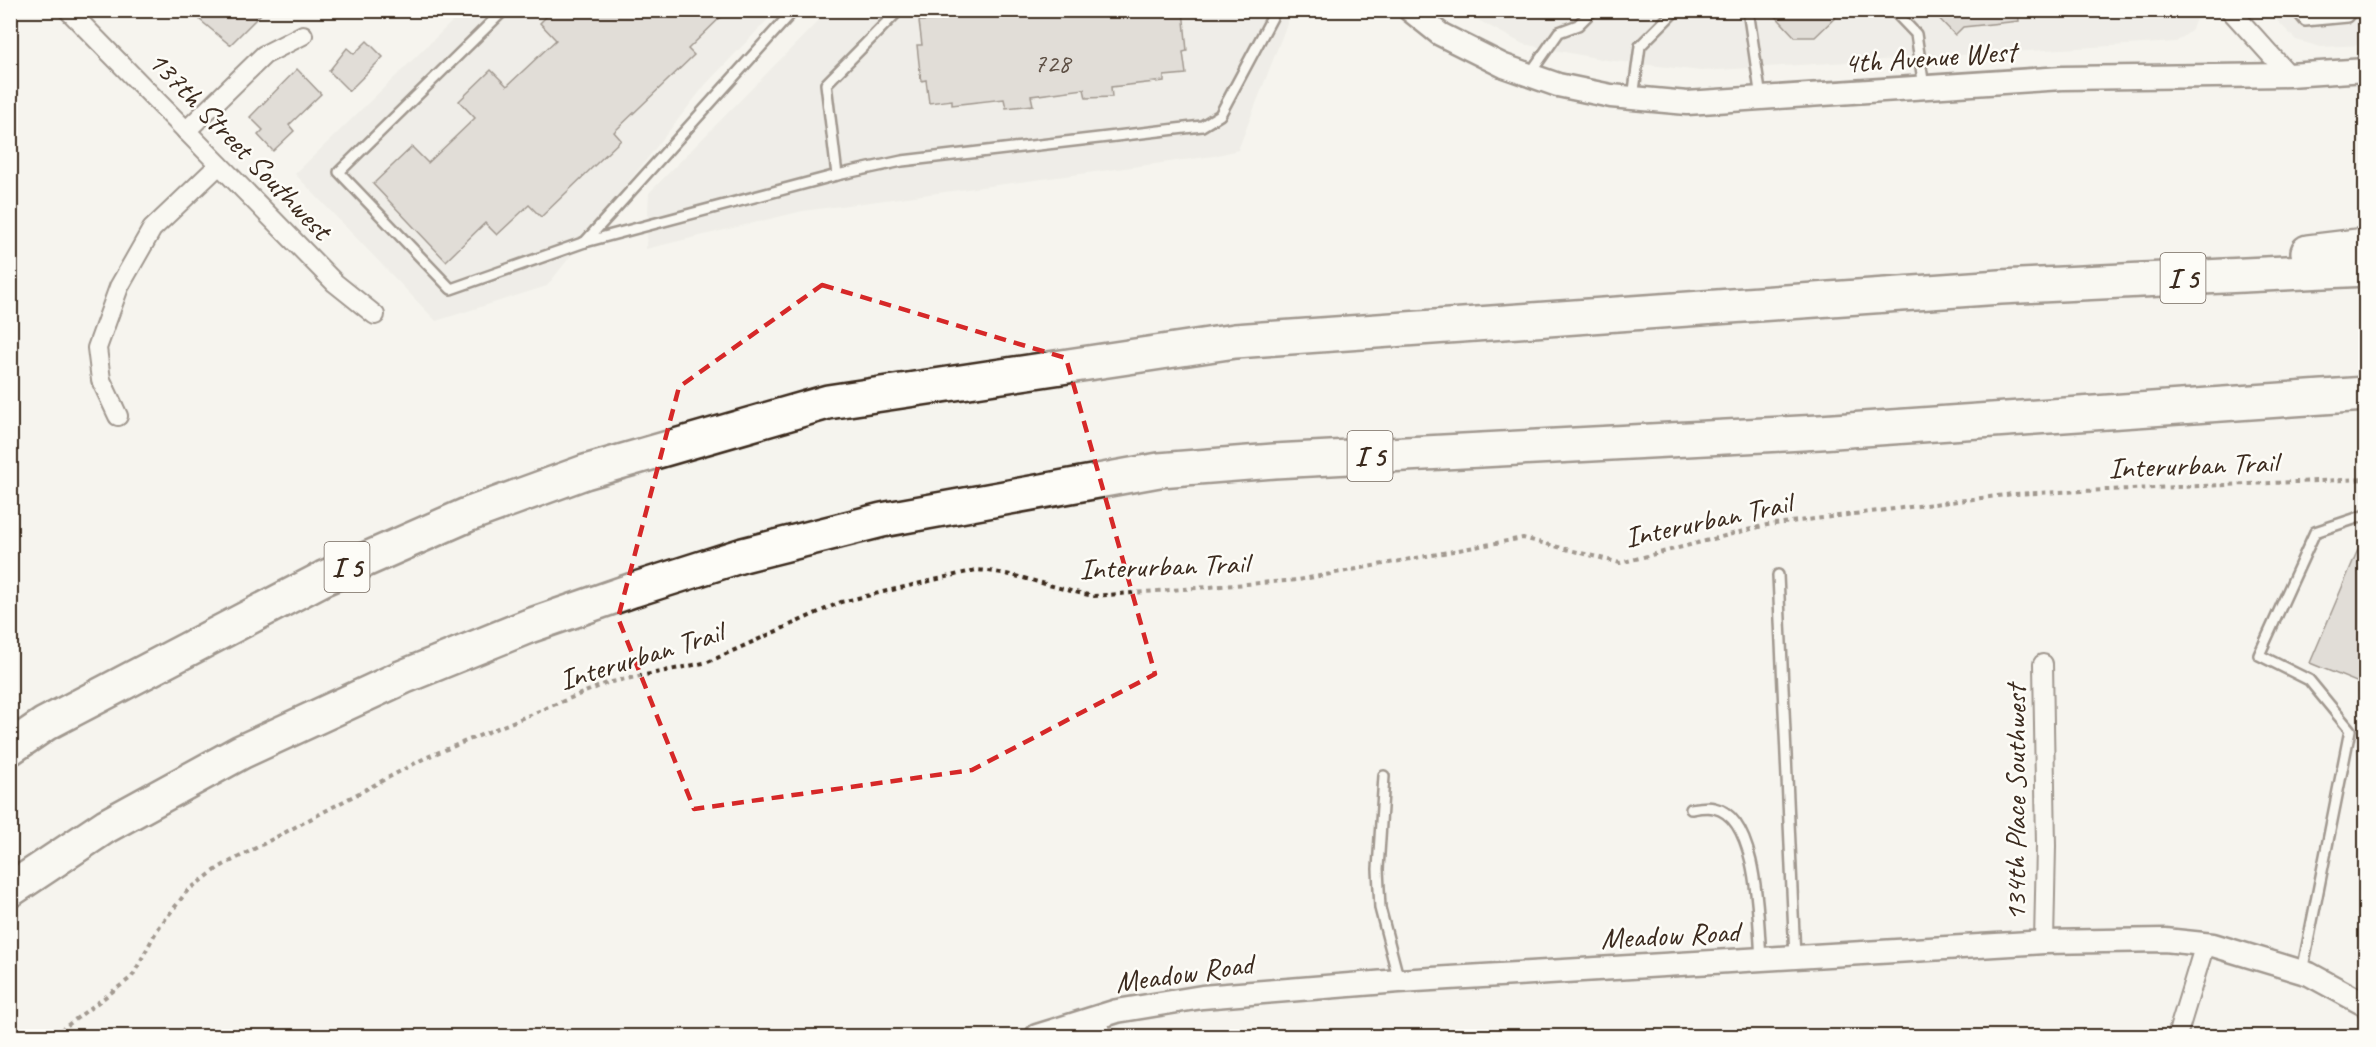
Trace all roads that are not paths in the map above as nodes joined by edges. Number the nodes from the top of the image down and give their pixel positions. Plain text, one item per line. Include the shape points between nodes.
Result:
1 (68, 10) edge
2 (504, 10) edge
3 (794, 10) edge
4 (899, 10) edge
5 (1276, 10) edge
6 (1410, 10) edge
7 (1593, 10) edge
8 (1676, 10) edge
9 (1748, 10) edge
10 (1893, 10) edge
11 (2229, 10) edge
12 (2296, 10) edge
13 (2353, 10) edge
14 (303, 35) dead end
15 (2366, 70) edge
16 (1528, 75) junction
17 (2289, 75) junction
18 (1924, 87) junction
19 (1634, 98) junction
20 (1761, 98) junction
21 (186, 131) junction
22 (219, 165) junction
23 (837, 175) junction
24 (585, 242) junction
25 (2366, 245) edge
26 (2366, 269) edge
27 (2000, 287) junction
28 (375, 315) dead end
29 (2366, 394) edge
30 (118, 416) dead end
31 (2366, 515) edge
32 (1778, 575) dead end
33 (2043, 664) dead end
34 (10, 748) edge
35 (1384, 776) dead end
36 (1690, 809) dead end
37 (10, 890) edge
38 (2044, 942) junction
39 (2205, 944) junction
40 (1795, 957) junction
41 (1761, 959) junction
42 (2305, 973) junction
43 (1399, 981) junction
44 (2366, 1005) edge
45 (1099, 1027) edge
46 (1037, 1036) edge
47 (2177, 1036) edge

1 - 21 street, 137th Street Southwest
2 - 24 lane via 339,172 451,289
3 - 24 lane
4 - 23 lane via 826,84
5 - 23 lane via 1220,115 1202,126 902,161
6 - 16 street, 4th Avenue West via 1440,34
7 - 16 lane via 1578,25 1559,32
8 - 19 lane via 1640,46
9 - 20 lane
10 - 18 lane via 1916,34
11 - 17 street
12 - 13 lane via 2305,21 2347,17
14 - 21 street via 264,55
15 - 17 street, 4th Avenue West
16 - 19 street, 4th Avenue West via 1558,86
17 - 18 street, 4th Avenue West via 2062,78
18 - 20 street, 4th Avenue West
19 - 20 street, 4th Avenue West via 1687,103
21 - 22 street, 137th Street Southwest
22 - 28 street, 137th Street Southwest via 335,283
22 - 30 street via 152,229 119,287 97,348 101,380
23 - 24 lane
25 - 27 highway
26 - 27 highway, I 5
27 - 34 highway, I 5 via 1235,341 828,402 585,472 467,515 324,578 55,719
29 - 37 highway, I 5 via 1820,432 1159,470 882,520 743,555 633,590 529,626 403,677 231,758 106,826
31 - 42 lane via 2315,532 2259,655 2309,680 2350,730
32 - 40 lane
33 - 38 street, 134th Place Southwest
35 - 43 lane via 1378,869 1380,908
36 - 41 lane via 1715,808 1739,825 1750,852
38 - 39 street, Meadow Road via 2165,940
38 - 40 street, Meadow Road
39 - 42 street, Meadow Road
39 - 47 street
40 - 41 street, Meadow Road
41 - 43 street, Meadow Road
42 - 44 street, Meadow Road
43 - 45 street, Meadow Road via 1202,997 1127,1009
45 - 46 street, Meadow Road

